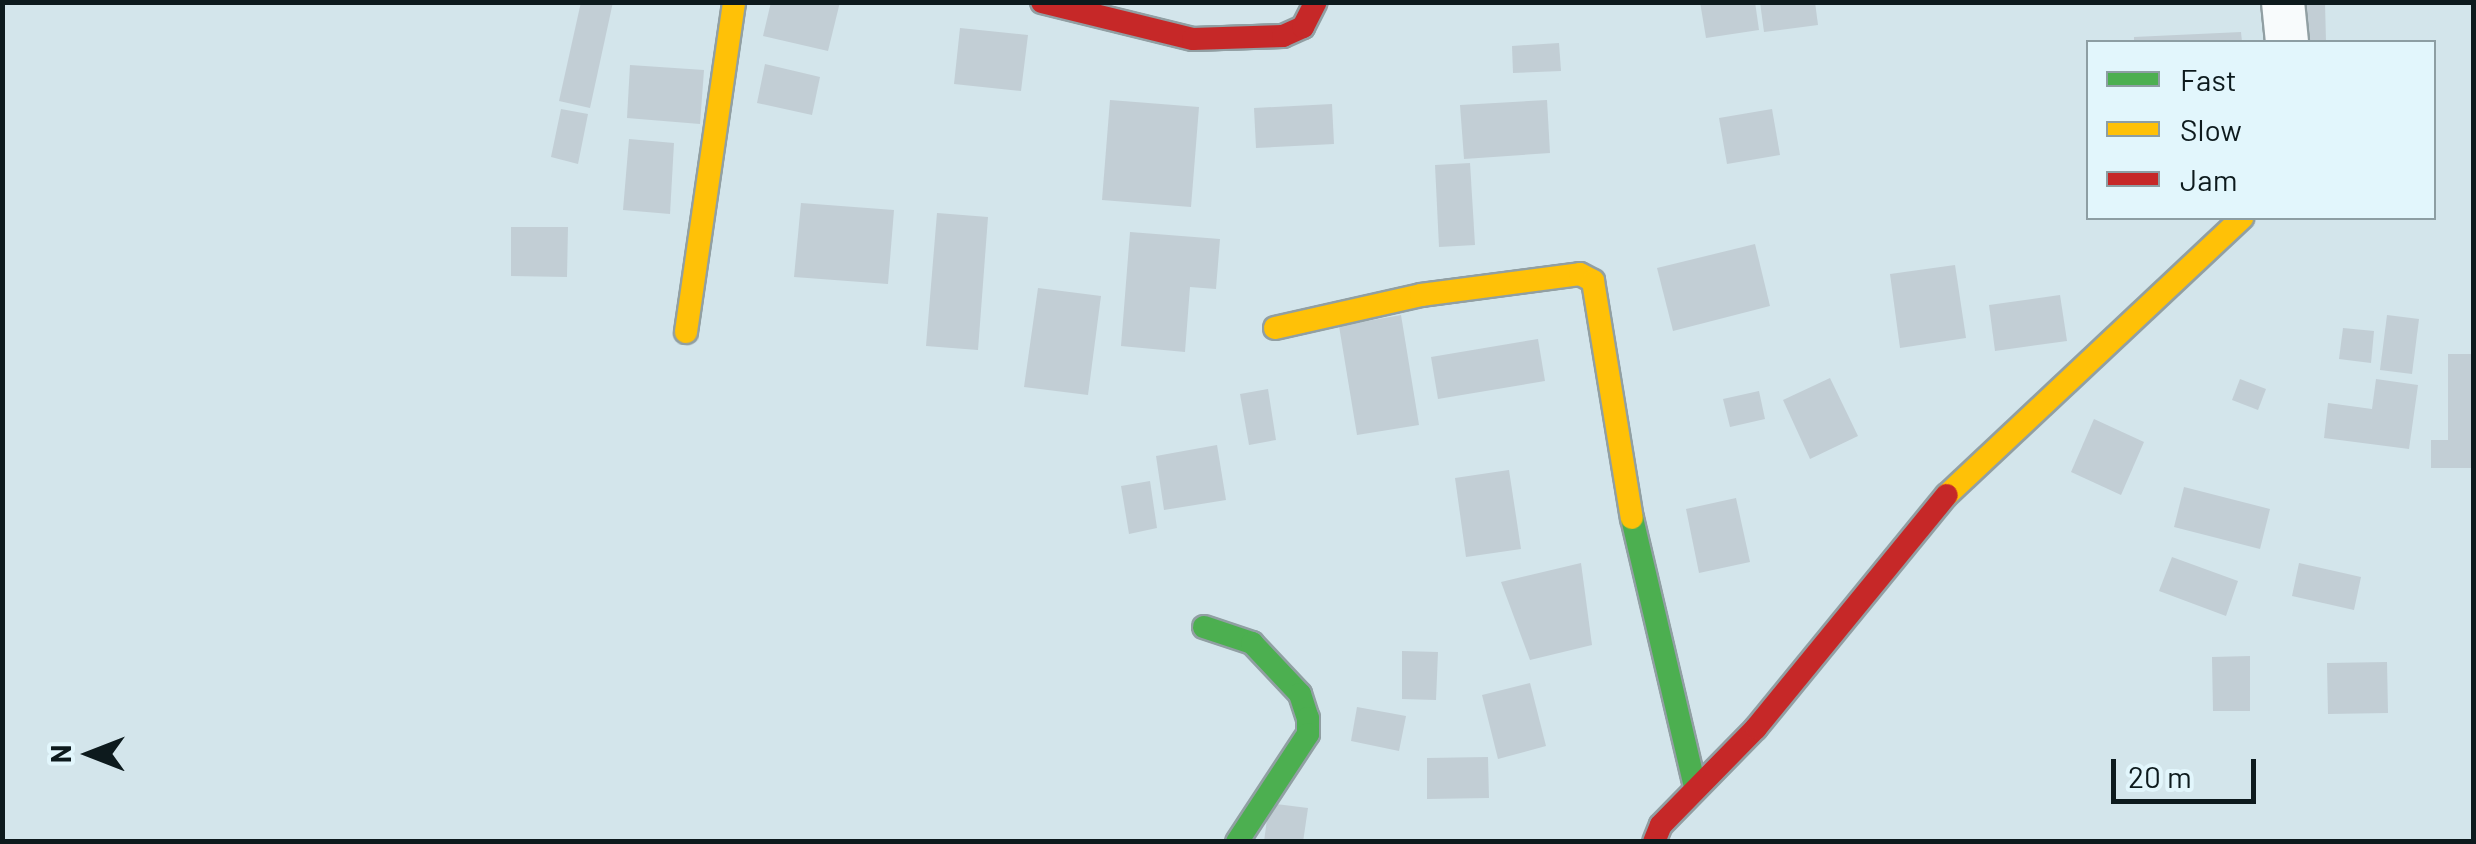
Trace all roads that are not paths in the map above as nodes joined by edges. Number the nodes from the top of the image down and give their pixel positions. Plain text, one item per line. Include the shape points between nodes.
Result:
1 (734, 2) edge
2 (1042, 2) edge
3 (1316, 2) edge
4 (2283, 2) edge
5 (2288, 40) edge
6 (2240, 220) edge
7 (1274, 328) dead end
8 (686, 332) dead end
9 (1204, 627) dead end
10 (1695, 786) junction
11 (1237, 842) edge
12 (1654, 842) edge

1 - 8 street
2 - 3 street via 1192,39 1282,36 1303,27
4 - 5 street
6 - 10 street via 1920,520 1756,728
7 - 10 street via 1421,295 1580,274 1593,281 1636,546
9 - 11 street via 1252,643 1300,694 1308,718 1308,734
10 - 12 street

